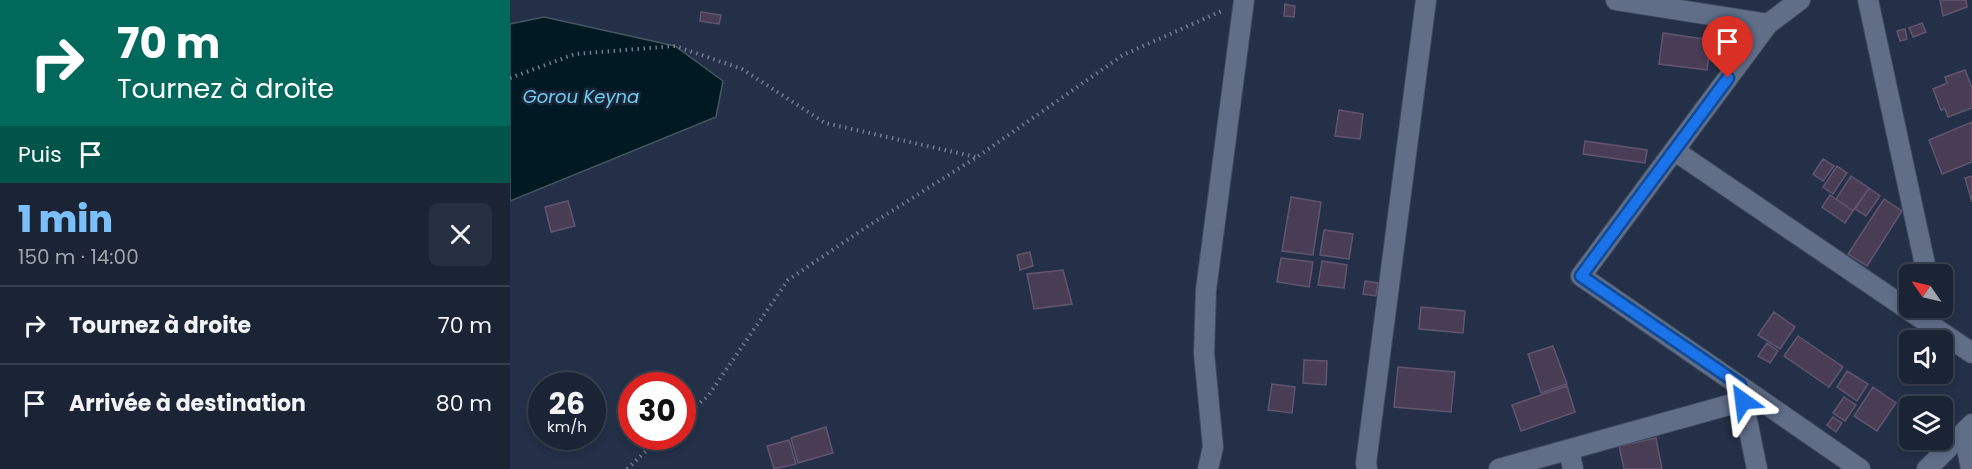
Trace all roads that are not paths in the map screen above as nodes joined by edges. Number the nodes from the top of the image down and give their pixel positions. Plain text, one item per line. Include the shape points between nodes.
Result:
1 (1244, 0) edge
2 (1426, 0) edge
3 (1616, 0) edge
4 (1800, 0) edge
5 (1868, 0) edge
6 (1768, 24) junction
7 (1675, 151) junction
8 (1925, 264) edge
9 (1938, 330) edge
10 (1953, 340) edge
11 (1972, 353) edge
12 (1742, 393) junction
13 (1968, 428) edge
14 (1569, 450) junction
15 (1208, 469) edge
16 (1367, 469) edge
17 (1499, 469) edge
18 (1573, 469) edge
19 (1757, 469) edge
20 (1860, 469) edge
21 (1927, 469) edge
22 (1971, 469) edge

1 - 15 street via 1206,290 1204,353 1213,447
2 - 16 street
3 - 6 street
4 - 6 street
5 - 8 street
6 - 7 street
7 - 9 street
7 - 12 street via 1581,276
10 - 11 street
12 - 14 street
12 - 19 street
12 - 20 street
13 - 21 street
13 - 22 street
14 - 17 street
14 - 18 street

